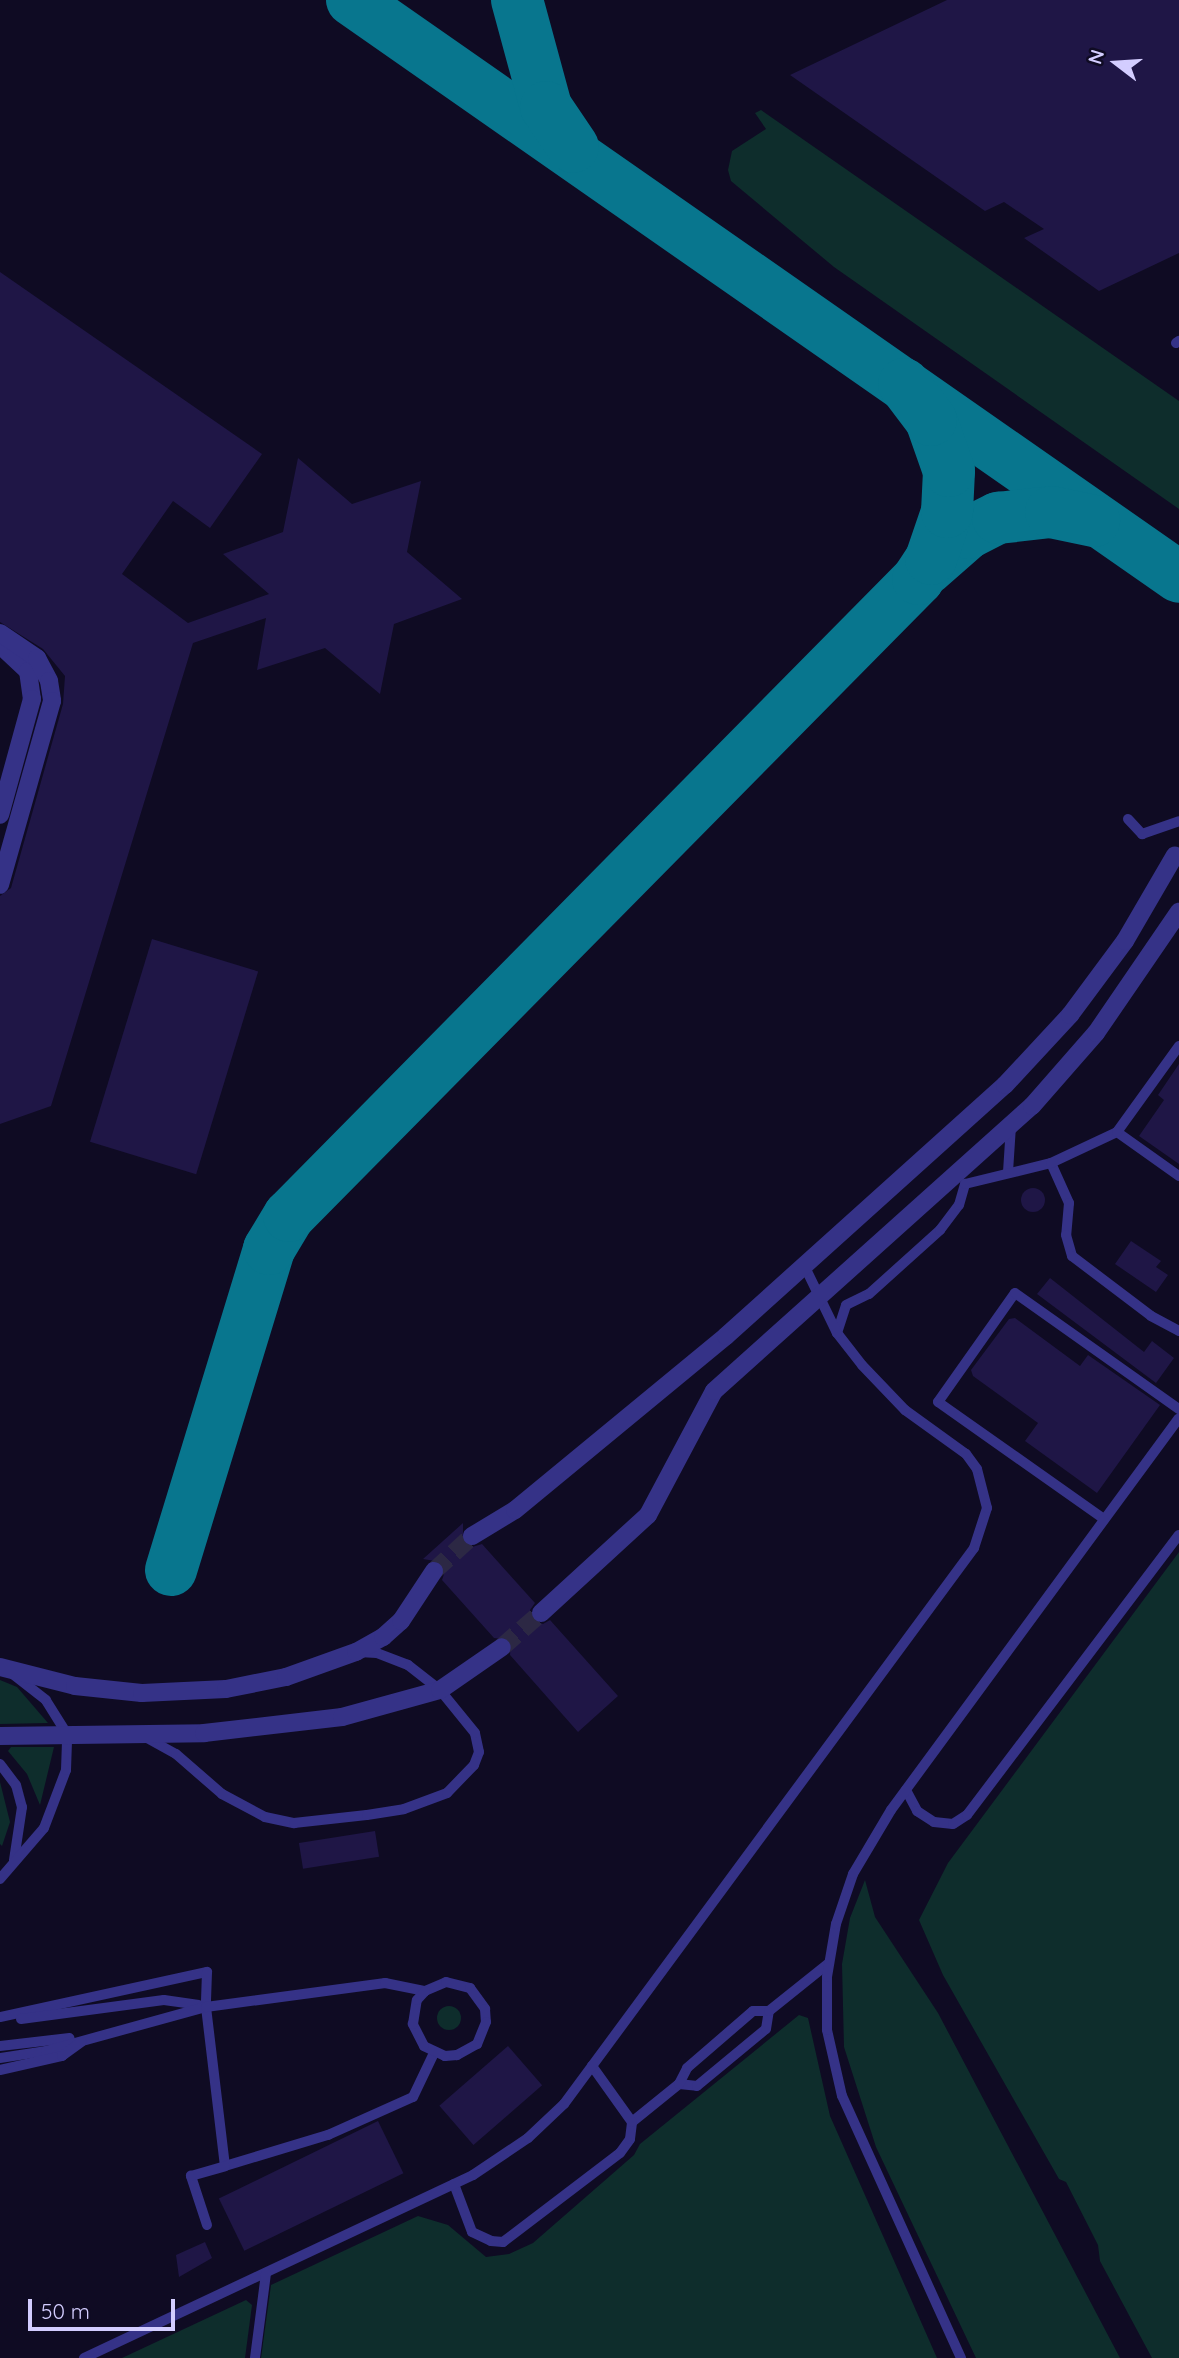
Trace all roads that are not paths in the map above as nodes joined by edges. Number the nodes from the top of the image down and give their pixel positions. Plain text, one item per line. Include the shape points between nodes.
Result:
1 (0, 633) edge
2 (0, 645) edge
3 (0, 658) edge
4 (30, 713) junction
5 (0, 815) edge
6 (1128, 819) dead end
7 (1179, 821) edge
8 (1175, 855) dead end
9 (0, 886) edge
10 (1179, 912) edge
11 (1179, 1046) edge
12 (1011, 1126) junction
13 (1117, 1132) junction
14 (1051, 1163) junction
15 (1008, 1172) junction
16 (1179, 1176) edge
17 (805, 1267) junction
18 (821, 1296) junction
19 (1179, 1331) edge
20 (836, 1333) junction
21 (1179, 1409) edge
22 (1179, 1418) edge
23 (1104, 1520) junction
24 (1179, 1535) edge
25 (472, 1536) tunnel mouth
26 (434, 1571) tunnel mouth
27 (541, 1613) tunnel mouth
28 (502, 1647) tunnel mouth
29 (356, 1652) junction
30 (4, 1669) edge
31 (440, 1690) junction
32 (134, 1733) junction
33 (67, 1734) junction
34 (0, 1736) edge
35 (0, 1765) edge
36 (906, 1790) junction
37 (14, 1860) junction
38 (0, 1879) edge
39 (829, 1963) junction
40 (425, 1991) junction
41 (206, 2007) junction
42 (769, 2011) junction
43 (0, 2017) edge
44 (0, 2024) edge
45 (89, 2036) junction
46 (0, 2046) edge
47 (434, 2053) junction
48 (0, 2058) edge
49 (592, 2066) junction
50 (0, 2070) edge
51 (679, 2084) junction
52 (632, 2122) junction
53 (225, 2166) junction
54 (454, 2184) junction
55 (207, 2225) dead end
56 (266, 2273) junction
57 (84, 2358) edge
58 (255, 2358) edge
59 (961, 2358) edge

1 - 9 street via 37,658 49,681 52,701
2 - 4 street via 28,671
3 - 4 street via 16,674
4 - 5 street
6 - 7 lane via 1142,834
8 - 17 street via 1125,941 1070,1015 1004,1085
10 - 12 street via 1096,1033
11 - 13 lane
12 - 15 lane
12 - 18 street
13 - 14 lane
13 - 16 lane
14 - 15 lane
14 - 19 lane via 1069,1203 1066,1234 1072,1256 1151,1316
15 - 20 lane via 965,1184 959,1205 940,1230 869,1294 846,1305
17 - 18 lane
17 - 25 street via 593,1448 515,1510
18 - 20 lane
18 - 27 street via 714,1391 648,1515
20 - 49 lane via 905,1409 966,1454 977,1469 987,1508 983,1529
21 - 23 lane via 1015,1293 938,1402
22 - 23 lane
23 - 36 lane
24 - 36 lane via 967,1815 953,1824 934,1822 917,1811
26 - 29 street via 401,1621
28 - 31 street
29 - 30 street via 286,1677 226,1689 172,1693 75,1686
29 - 31 lane via 377,1653 408,1665
30 - 33 lane via 46,1700
31 - 32 street via 342,1717 205,1732
31 - 32 lane via 475,1733 479,1752 474,1765 447,1793 404,1809 367,1815 294,1823 265,1817 222,1794 158,1742
32 - 33 street
33 - 34 street
33 - 37 lane via 65,1770 44,1828
35 - 37 lane via 16,1785 22,1807
36 - 39 lane via 853,1874
37 - 38 lane
39 - 42 lane
39 - 59 lane via 827,2029 842,2096
40 - 41 lane via 385,1983
40 - 47 lane via 417,2000 413,2024 416,2036
40 - 47 lane via 446,1982 459,1983 470,1988 485,2009 486,2022 477,2044 457,2055
41 - 43 lane via 206,1972
41 - 44 lane via 164,2000
41 - 45 lane
41 - 53 lane
42 - 51 lane via 753,2011 688,2067
42 - 51 lane via 766,2029 697,2086
45 - 46 lane
45 - 48 lane via 46,2051
45 - 50 lane via 62,2056
47 - 53 lane via 413,2097 328,2135
49 - 52 lane
49 - 54 lane via 564,2104 528,2138 489,2167
51 - 52 lane
52 - 54 lane via 630,2139 620,2153 512,2239 491,2241 472,2232
53 - 55 lane via 191,2176
54 - 56 lane
56 - 57 lane
56 - 58 lane

